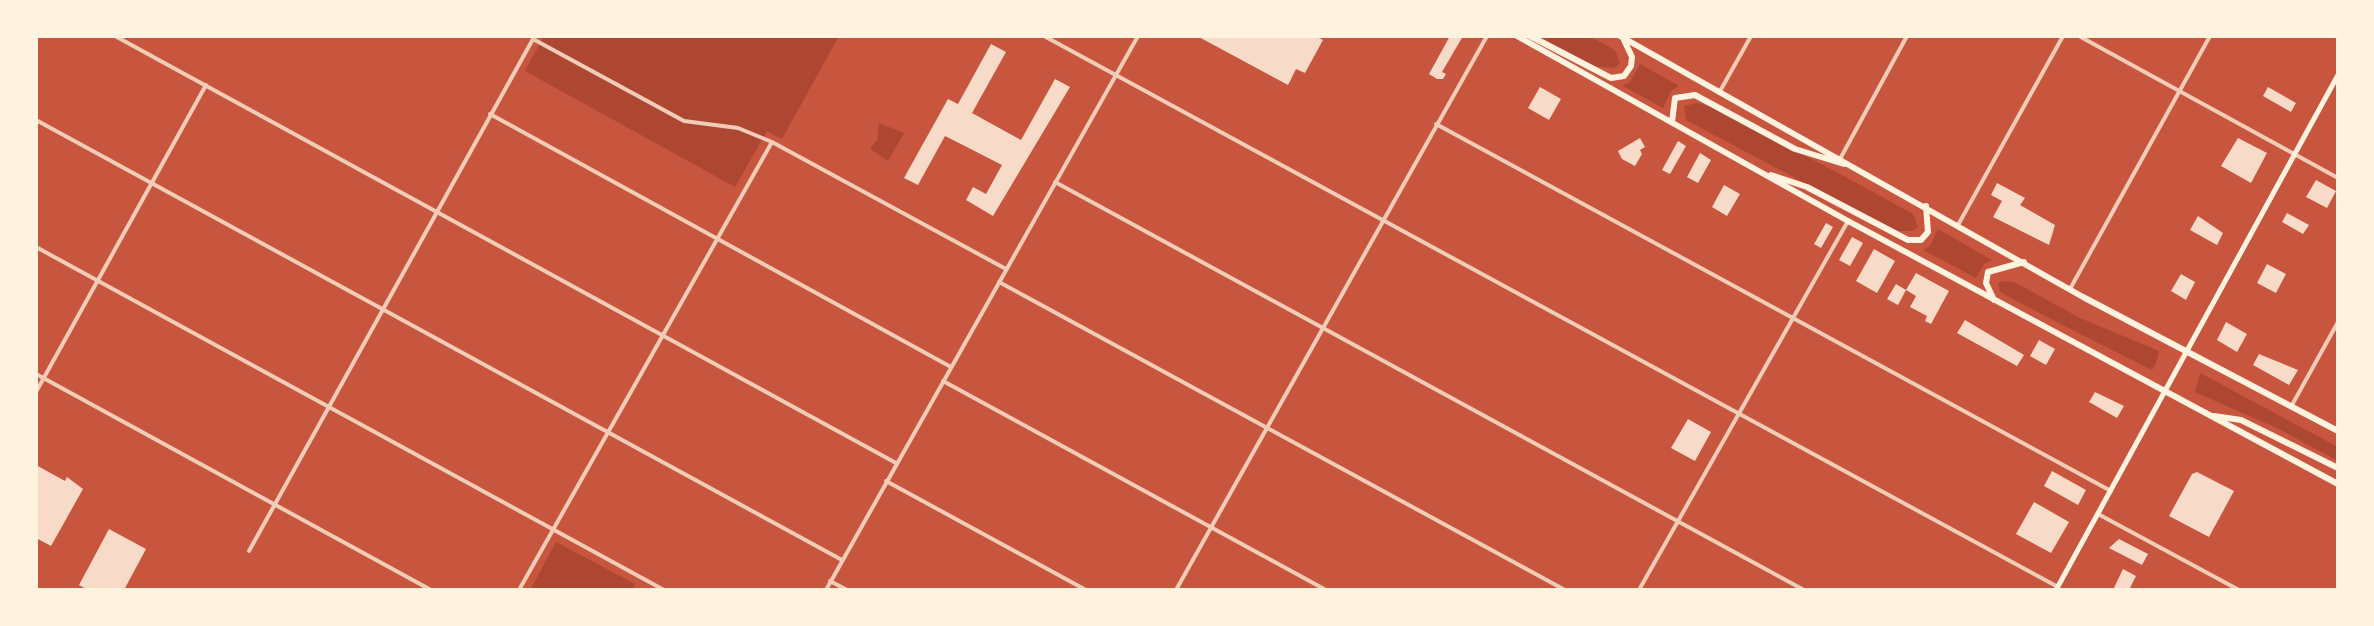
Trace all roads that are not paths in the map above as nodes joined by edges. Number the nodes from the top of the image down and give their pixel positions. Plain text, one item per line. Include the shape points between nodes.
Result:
1 (115, 36) edge
2 (1044, 36) edge
3 (1138, 36) edge
4 (1487, 36) edge
5 (1517, 36) edge
6 (1530, 36) edge
7 (1751, 36) edge
8 (1907, 36) edge
9 (2063, 36) edge
10 (2079, 36) edge
11 (2210, 36) edge
12 (1621, 37) edge
13 (2338, 75) edge
14 (1116, 76) junction
15 (206, 85) junction
16 (2180, 91) junction
17 (1719, 93) junction
18 (490, 114) junction
19 (36, 120) edge
20 (1672, 122) junction
21 (1436, 124) junction
22 (772, 142) junction
23 (2295, 154) junction
24 (1840, 159) junction
25 (1859, 169) junction
26 (1764, 174) junction
27 (2338, 178) edge
28 (1055, 182) junction
29 (151, 183) junction
30 (1926, 206) junction
31 (436, 212) junction
32 (1382, 219) junction
33 (1848, 221) junction
34 (1958, 225) junction
35 (717, 238) junction
36 (36, 247) edge
37 (2024, 262) junction
38 (1006, 269) junction
39 (98, 281) junction
40 (999, 282) junction
41 (2070, 289) junction
42 (1994, 300) junction
43 (383, 309) junction
44 (1792, 317) junction
45 (2338, 322) edge
46 (1322, 327) junction
47 (663, 336) junction
48 (2186, 350) junction
49 (951, 367) junction
50 (36, 374) edge
51 (44, 378) junction
52 (943, 381) junction
53 (2164, 390) junction
54 (36, 392) edge
55 (2292, 405) junction
56 (329, 407) junction
57 (1738, 412) junction
58 (2210, 416) junction
59 (1266, 427) junction
60 (2338, 431) edge
61 (608, 433) junction
62 (896, 463) junction
63 (2338, 468) edge
64 (886, 481) junction
65 (2338, 484) edge
66 (2111, 491) junction
67 (275, 505) junction
68 (2098, 514) junction
69 (1677, 521) junction
70 (1211, 527) junction
71 (553, 529) junction
72 (249, 551) dead end
73 (842, 560) junction
74 (830, 581) junction
75 (2057, 588) edge
76 (431, 590) edge
77 (519, 590) edge
78 (664, 590) edge
79 (826, 590) edge
80 (847, 590) edge
81 (1086, 590) edge
82 (1176, 590) edge
83 (1326, 590) edge
84 (1565, 590) edge
85 (1639, 590) edge
86 (1804, 590) edge
87 (2239, 590) edge

1 - 15 street
2 - 14 street
3 - 14 street
4 - 21 street
5 - 20 main road
6 - 12 main road via 1611,78 1624,76 1631,66 1630,49
7 - 17 street
8 - 24 street
9 - 34 street
10 - 16 street
11 - 16 street
12 - 17 main road
13 - 23 main road
14 - 28 street
14 - 32 street
15 - 29 street
15 - 31 street
16 - 23 street
16 - 41 street
17 - 24 main road
18 - 22 street via 533,39 684,121 738,128
18 - 31 street
18 - 35 street
19 - 29 street
20 - 25 main road via 1675,98 1695,95 1795,149
20 - 26 main road
21 - 32 street
21 - 44 street
22 - 35 street
22 - 38 street
23 - 27 street
23 - 48 main road
24 - 25 main road
25 - 30 main road
26 - 30 main road via 1807,187 1908,240 1921,240 1928,232
26 - 33 main road
28 - 38 street
28 - 46 street
29 - 39 street
29 - 43 street
30 - 34 main road
31 - 43 street
31 - 47 street
32 - 46 street
32 - 57 street
33 - 42 main road
33 - 44 street
34 - 37 main road
35 - 47 street
35 - 49 street
36 - 39 street
37 - 41 main road
37 - 42 main road via 1988,272 1986,283
38 - 40 street
39 - 51 street
39 - 56 street
40 - 49 street
40 - 59 street
41 - 48 main road
42 - 53 main road
43 - 56 street
43 - 61 street
44 - 57 street
44 - 66 street
45 - 55 street
46 - 59 street
46 - 69 street
47 - 61 street
47 - 62 street
48 - 53 main road
48 - 55 main road
49 - 52 street
50 - 51 street
51 - 54 street
51 - 67 street
52 - 62 street
52 - 70 street
53 - 58 main road
53 - 66 main road
55 - 60 main road
56 - 67 street
56 - 71 street
57 - 69 street
57 - 75 street
58 - 63 main road via 2241,420
58 - 65 main road
59 - 70 street
59 - 84 street
61 - 71 street
61 - 73 street
62 - 64 street
64 - 73 street
64 - 81 street
66 - 68 main road
67 - 72 street
67 - 76 street
68 - 75 main road
68 - 87 street
69 - 85 street
69 - 86 street
70 - 82 street
70 - 83 street
71 - 77 street
71 - 78 street
73 - 74 street
74 - 79 street
74 - 80 street

